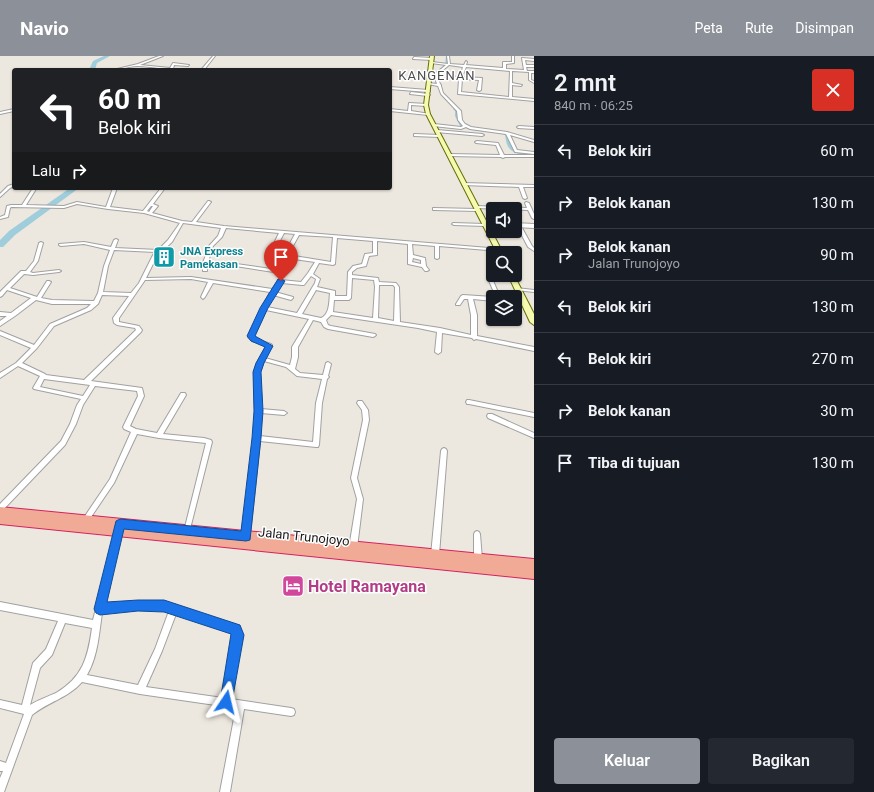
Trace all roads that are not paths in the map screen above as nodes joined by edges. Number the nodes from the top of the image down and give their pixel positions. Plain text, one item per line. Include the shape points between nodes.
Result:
1 (162, 56) edge
2 (214, 56) edge
3 (448, 56) edge
4 (514, 56) edge
5 (517, 56) edge
6 (523, 57) edge
7 (414, 58) dead end
8 (432, 59) edge
9 (534, 60) edge
10 (177, 61) dead end
11 (466, 62) dead end
12 (173, 64) junction
13 (447, 64) junction
14 (137, 65) junction
15 (188, 65) dead end
16 (464, 66) junction
17 (525, 66) junction
18 (534, 66) edge
19 (123, 68) edge
20 (162, 68) edge
21 (171, 68) edge
22 (204, 68) edge
23 (484, 68) junction
24 (505, 70) junction
25 (511, 70) junction
26 (530, 72) edge
27 (434, 73) junction
28 (447, 76) dead end
29 (461, 77) junction
30 (481, 79) junction
31 (534, 82) edge
32 (429, 84) junction
33 (511, 84) junction
34 (439, 85) junction
35 (521, 85) dead end
36 (392, 88) edge
37 (478, 90) dead end
38 (395, 92) dead end
39 (428, 93) junction
40 (510, 98) junction
41 (534, 100) edge
42 (426, 105) junction
43 (12, 110) edge
44 (392, 110) edge
45 (409, 112) junction
46 (0, 113) edge
47 (428, 114) junction
48 (434, 125) junction
49 (465, 127) junction
50 (519, 127) dead end
51 (529, 128) junction
52 (534, 128) edge
53 (507, 133) junction
54 (438, 134) junction
55 (482, 134) dead end
56 (415, 135) dead end
57 (532, 140) edge
58 (477, 142) dead end
59 (534, 153) edge
60 (449, 155) junction
61 (534, 156) edge
62 (503, 157) junction
63 (464, 184) junction
64 (12, 186) edge
65 (521, 186) junction
66 (534, 186) edge
67 (33, 190) edge
68 (114, 190) edge
69 (161, 190) edge
70 (0, 196) edge
71 (209, 202) dead end
72 (150, 204) junction
73 (23, 206) junction
74 (108, 208) junction
75 (476, 208) junction
76 (434, 209) dead end
77 (529, 209) junction
78 (144, 212) junction
79 (150, 214) junction
80 (0, 218) edge
81 (534, 218) edge
82 (182, 222) junction
83 (193, 223) junction
84 (454, 224) dead end
85 (485, 225) junction
86 (522, 226) edge
87 (534, 226) edge
88 (224, 227) junction
89 (282, 232) junction
90 (298, 233) junction
91 (522, 234) edge
92 (335, 236) junction
93 (116, 240) dead end
94 (375, 240) junction
95 (41, 243) dead end
96 (410, 243) junction
97 (61, 245) dead end
98 (437, 245) junction
99 (496, 246) edge
100 (114, 249) junction
101 (486, 250) edge
102 (534, 250) edge
103 (159, 251) junction
104 (285, 256) junction
105 (411, 256) junction
106 (437, 258) dead end
107 (268, 260) dead end
108 (318, 262) junction
109 (205, 263) junction
110 (205, 270) dead end
111 (59, 271) dead end
112 (28, 272) junction
113 (310, 274) junction
114 (350, 276) junction
115 (143, 279) junction
116 (49, 282) dead end
117 (211, 282) junction
118 (514, 282) edge
119 (377, 283) junction
120 (315, 288) junction
121 (8, 289) junction
122 (518, 289) junction
123 (534, 291) edge
124 (273, 292) junction
125 (100, 293) junction
126 (0, 295) edge
127 (132, 295) junction
128 (203, 297) dead end
129 (36, 298) junction
130 (291, 298) dead end
131 (333, 298) junction
132 (470, 298) junction
133 (486, 299) edge
134 (524, 301) joint
135 (96, 303) junction
136 (458, 304) dead end
137 (264, 308) junction
138 (330, 313) junction
139 (0, 314) edge
140 (13, 315) junction
141 (299, 316) junction
142 (312, 318) junction
143 (323, 320) junction
144 (375, 320) junction
145 (534, 322) edge
146 (397, 323) junction
147 (0, 324) edge
148 (440, 330) junction
149 (0, 333) edge
150 (373, 336) dead end
151 (474, 338) junction
152 (35, 347) junction
153 (534, 349) edge
154 (438, 352) dead end
155 (262, 359) junction
156 (18, 364) junction
157 (328, 364) dead end
158 (292, 369) junction
159 (0, 376) edge
160 (42, 377) junction
161 (326, 377) junction
162 (86, 382) junction
163 (94, 383) junction
164 (183, 395) dead end
165 (84, 398) junction
166 (470, 402) dead end
167 (360, 403) dead end
168 (258, 411) junction
169 (284, 413) dead end
170 (534, 415) edge
171 (490, 416) dead end
172 (135, 431) junction
173 (159, 436) junction
174 (534, 436) edge
175 (257, 438) junction
176 (444, 451) dead end
177 (0, 509) edge
178 (0, 512) edge
179 (0, 520) edge
180 (85, 521) junction
181 (187, 531) junction
182 (118, 533) junction
183 (477, 534) dead end
184 (246, 536) junction
185 (354, 548) junction
186 (435, 555) junction
187 (478, 559) junction
188 (534, 565) edge
189 (534, 573) edge
190 (0, 606) edge
191 (174, 608) junction
192 (100, 609) junction
193 (63, 619) junction
194 (97, 625) junction
195 (80, 678) junction
196 (140, 690) junction
197 (226, 702) junction
198 (0, 704) edge
199 (241, 704) junction
200 (27, 711) junction
201 (291, 712) dead end
202 (4, 767) edge
203 (0, 791) edge
204 (225, 792) edge

1 - 14 street
2 - 22 street
3 - 13 street
4 - 24 street via 513,63 504,63
5 - 6 street
6 - 9 street
6 - 17 street
7 - 8 street
8 - 13 street
8 - 27 main road
10 - 12 street
11 - 16 street
12 - 15 street
12 - 21 street
13 - 16 street
13 - 27 street
14 - 19 street
14 - 20 street
16 - 23 street
16 - 29 street
17 - 18 street
17 - 26 street
23 - 24 street
23 - 30 street
24 - 25 street
25 - 26 street
25 - 33 street
26 - 31 street via 530,80
27 - 32 main road
27 - 34 street
28 - 29 street
29 - 30 street
29 - 40 street via 460,93
30 - 37 street
32 - 34 street
32 - 39 main road
33 - 35 street
33 - 40 street
34 - 49 street via 442,93 459,111 460,120
36 - 39 street
38 - 39 street
39 - 42 main road
40 - 41 street
42 - 45 street via 410,104
42 - 47 main road
43 - 46 street
44 - 45 street
45 - 47 street
47 - 48 main road
48 - 49 street
48 - 54 main road
49 - 53 street
50 - 51 street
51 - 52 street
51 - 57 street
53 - 57 street
53 - 59 street via 516,151
54 - 55 street
54 - 56 street
54 - 60 main road
58 - 62 street via 496,142
60 - 62 street
60 - 63 main road
61 - 62 street
63 - 65 street
63 - 75 main road
64 - 70 street
65 - 66 street
65 - 77 street
67 - 73 street
68 - 74 street
69 - 72 street
71 - 83 street
72 - 78 street
72 - 79 street via 156,206
73 - 74 street via 65,207 77,203
73 - 80 street via 9,207 7,216
74 - 78 street
75 - 76 street
75 - 77 street
75 - 85 main road
77 - 81 street
78 - 79 street
79 - 82 street
82 - 83 street
82 - 103 street via 170,241
83 - 88 street
84 - 85 street
85 - 99 main road
86 - 87 street
88 - 89 street
88 - 109 street via 212,244
89 - 90 street
89 - 107 street
90 - 92 street
90 - 104 street
91 - 102 street
92 - 94 street
92 - 108 street via 334,263
93 - 100 street
94 - 96 street
94 - 114 street via 375,254 367,255 364,264 351,270
95 - 112 street via 37,258
96 - 98 street
96 - 105 street
97 - 100 street via 84,243
98 - 101 street
98 - 106 street
100 - 103 street
100 - 125 street via 106,266
103 - 115 street
104 - 108 street
104 - 109 street via 279,272
105 - 105 street via 423,259 425,268 411,264
108 - 113 street
109 - 110 street
111 - 112 street via 33,274
112 - 121 street via 21,273
113 - 120 street via 318,280
113 - 124 street via 302,284 281,281
114 - 119 street via 375,278
114 - 131 street via 349,298
115 - 117 street via 189,278
115 - 127 street
116 - 129 street
117 - 124 street
117 - 128 street
118 - 122 main road
119 - 144 street
119 - 146 street via 394,284 398,287
120 - 131 street via 332,291
120 - 141 street
121 - 126 street
121 - 129 street
122 - 123 street
122 - 134 main road
124 - 130 street
124 - 137 street
125 - 127 street
125 - 135 street
127 - 162 street via 116,321 119,324 137,327 138,332
129 - 135 street via 52,302
129 - 140 street
131 - 138 street
132 - 133 street
132 - 136 street via 462,298
132 - 151 street via 474,315
134 - 145 main road
135 - 152 street via 52,325
137 - 141 street
137 - 155 street via 251,337 269,344
138 - 143 street
138 - 144 street
139 - 140 street
140 - 147 street
141 - 142 street
142 - 143 street
142 - 158 street via 295,347
143 - 150 street via 330,328
144 - 146 street
146 - 148 street
148 - 151 street
148 - 154 street
149 - 152 street
151 - 153 street
152 - 156 street
155 - 158 street
155 - 168 street via 257,372
156 - 159 street
156 - 160 street via 42,374
157 - 161 street
158 - 161 street via 299,375
160 - 162 street
160 - 165 street via 36,388
161 - 175 street via 319,403 316,445
162 - 163 street
163 - 165 street
163 - 172 street via 141,389 141,396 126,427
164 - 173 street
165 - 177 street via 63,443
166 - 170 street
167 - 185 street via 365,410 366,420 354,478 360,499
168 - 169 street
168 - 175 street
171 - 174 street
172 - 173 street
172 - 180 street via 112,480
173 - 181 street via 209,442
175 - 184 street
176 - 186 street
178 - 180 highway, Jalan Trunojoyo
179 - 182 highway, Jalan Trunojoyo
180 - 182 highway, Jalan Trunojoyo
181 - 182 highway, Jalan Trunojoyo
181 - 184 highway, Jalan Trunojoyo
182 - 189 highway, Jalan Trunojoyo
182 - 192 street
183 - 187 street
184 - 185 highway, Jalan Trunojoyo
185 - 186 highway, Jalan Trunojoyo
186 - 187 highway, Jalan Trunojoyo
187 - 188 highway, Jalan Trunojoyo
190 - 193 street
191 - 192 street via 153,605
191 - 196 street
191 - 197 street via 238,632
192 - 194 street
193 - 194 street
193 - 200 street via 49,652 36,666
194 - 195 street via 89,662
195 - 196 street
195 - 200 street via 67,689
196 - 197 street
197 - 199 street
198 - 200 street
199 - 201 street
199 - 204 street
200 - 202 street
202 - 203 street

